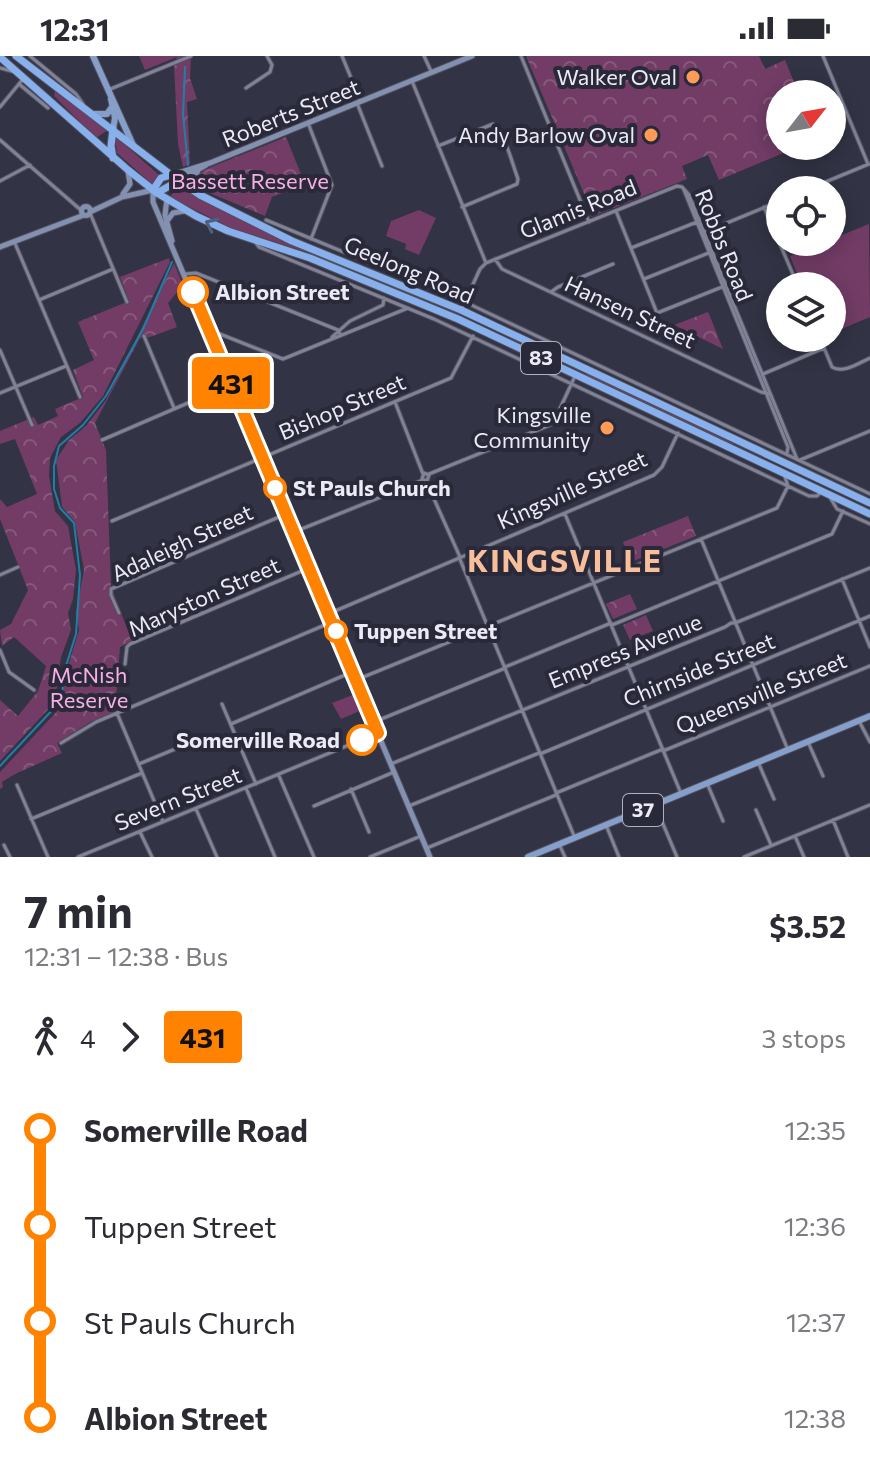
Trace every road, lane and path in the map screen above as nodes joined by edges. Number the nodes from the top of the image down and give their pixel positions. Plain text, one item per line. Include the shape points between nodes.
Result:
1 (16, 56) edge
2 (30, 56) edge
3 (93, 56) edge
4 (191, 56) edge
5 (267, 56) edge
6 (342, 56) edge
7 (424, 56) edge
8 (472, 56) edge
9 (521, 56) edge
10 (823, 56) edge
11 (0, 57) edge
12 (0, 68) edge
13 (31, 68) junction
14 (431, 73) junction
15 (21, 78) junction
16 (412, 81) junction
17 (54, 85) junction
18 (246, 88) dead end
19 (109, 93) junction
20 (359, 102) junction
21 (51, 105) junction
22 (0, 107) edge
23 (112, 107) junction
24 (85, 108) junction
25 (93, 114) junction
26 (308, 123) junction
27 (113, 129) junction
28 (0, 140) edge
29 (133, 145) junction
30 (438, 146) junction
31 (113, 158) junction
32 (210, 163) junction
33 (869, 163) edge
34 (30, 165) junction
35 (382, 166) dead end
36 (128, 170) junction
37 (199, 170) junction
38 (171, 175) junction
39 (839, 176) edge
40 (0, 181) edge
41 (177, 182) junction
42 (682, 187) junction
43 (155, 191) junction
44 (200, 195) junction
45 (119, 198) junction
46 (167, 199) junction
47 (462, 207) junction
48 (764, 207) joint
49 (86, 211) junction
50 (186, 211) junction
51 (616, 211) junction
52 (266, 220) dead end
53 (166, 222) junction
54 (589, 222) junction
55 (697, 222) junction
56 (703, 233) junction
57 (311, 239) junction
58 (253, 240) junction
59 (14, 241) junction
60 (173, 245) junction
61 (0, 247) edge
62 (631, 248) junction
63 (711, 252) junction
64 (331, 256) junction
65 (495, 259) junction
66 (318, 261) junction
67 (486, 263) junction
68 (613, 264) dead end
69 (113, 269) junction
70 (321, 272) junction
71 (792, 272) edge
72 (185, 274) junction
73 (644, 279) junction
74 (724, 286) junction
75 (551, 292) junction
76 (384, 298) junction
77 (39, 300) junction
78 (127, 302) dead end
79 (465, 302) junction
80 (409, 308) junction
81 (459, 314) junction
82 (339, 332) junction
83 (211, 335) junction
84 (144, 336) dead end
85 (473, 336) junction
86 (0, 350) edge
87 (815, 352) edge
88 (826, 352) edge
89 (870, 358) edge
90 (66, 366) junction
91 (580, 366) junction
92 (576, 374) junction
93 (761, 375) junction
94 (572, 383) junction
95 (232, 384) junction
96 (15, 387) junction
97 (767, 391) junction
98 (0, 393) edge
99 (80, 397) dead end
100 (395, 402) junction
101 (174, 408) junction
102 (32, 425) dead end
103 (870, 431) edge
104 (678, 433) junction
105 (745, 435) junction
106 (735, 439) junction
107 (102, 440) dead end
108 (702, 445) junction
109 (726, 446) junction
110 (738, 451) junction
111 (787, 453) junction
112 (262, 458) junction
113 (798, 459) junction
114 (783, 473) junction
115 (806, 473) junction
116 (426, 477) junction
117 (819, 480) junction
118 (788, 486) junction
119 (825, 492) junction
120 (870, 494) edge
121 (870, 503) edge
122 (843, 511) junction
123 (286, 514) junction
124 (565, 514) junction
125 (870, 514) edge
126 (112, 521) dead end
127 (870, 524) edge
128 (294, 532) junction
129 (701, 539) junction
130 (460, 557) junction
131 (18, 567) dead end
132 (309, 568) junction
133 (870, 568) edge
134 (0, 575) edge
135 (842, 579) junction
136 (718, 581) junction
137 (594, 582) junction
138 (119, 613) dead end
139 (328, 614) junction
140 (870, 616) edge
141 (859, 621) junction
142 (332, 622) junction
143 (735, 623) junction
144 (611, 624) junction
145 (488, 626) junction
146 (870, 647) edge
147 (0, 650) edge
148 (125, 664) dead end
149 (753, 665) junction
150 (629, 666) junction
151 (870, 666) edge
152 (505, 668) junction
153 (353, 672) junction
154 (356, 680) junction
155 (34, 690) dead end
156 (222, 704) dead end
157 (770, 707) junction
158 (646, 708) junction
159 (522, 710) junction
160 (117, 713) junction
161 (870, 716) edge
162 (859, 721) junction
163 (374, 722) junction
164 (231, 724) junction
165 (378, 733) junction
166 (192, 742) dead end
167 (808, 742) junction
168 (870, 742) edge
169 (61, 743) dead end
170 (663, 750) junction
171 (788, 750) junction
172 (540, 753) junction
173 (758, 762) junction
174 (139, 764) junction
175 (391, 764) junction
176 (394, 772) junction
177 (142, 773) junction
178 (279, 774) junction
179 (823, 776) dead end
180 (707, 783) junction
181 (256, 784) junction
182 (17, 785) dead end
183 (246, 788) junction
184 (351, 789) junction
185 (557, 794) junction
186 (681, 794) junction
187 (774, 799) dead end
188 (655, 805) junction
189 (870, 805) edge
190 (314, 806) dead end
191 (409, 806) junction
192 (196, 809) junction
193 (756, 810) dead end
194 (31, 819) junction
195 (833, 820) junction
196 (723, 821) dead end
197 (163, 822) junction
198 (606, 825) junction
199 (142, 831) junction
200 (369, 832) dead end
201 (421, 836) junction
202 (795, 836) junction
203 (575, 838) junction
204 (560, 844) junction
205 (4, 845) dead end
206 (771, 845) junction
207 (427, 848) junction
208 (10, 857) edge
209 (48, 857) edge
210 (78, 857) edge
211 (152, 857) edge
212 (217, 857) edge
213 (275, 857) edge
214 (314, 857) edge
215 (370, 857) edge
216 (430, 857) edge
217 (528, 857) edge
218 (565, 857) edge
219 (619, 857) edge
220 (677, 857) edge
221 (744, 857) edge
222 (804, 857) edge
223 (848, 857) edge

1 - 13 highway, Geelong Road / 83
2 - 24 street, Geelong Road
3 - 19 main road
4 - 19 street
5 - 18 street via 270,72
6 - 20 street
7 - 14 street
8 - 14 main road, Roberts Street
9 - 54 street
10 - 33 street
11 - 15 highway, Geelong Road / 83
12 - 15 street, Geelong Road
13 - 15 highway
13 - 17 highway, Geelong Road / 83
14 - 16 main road, Roberts Street
15 - 21 highway, Geelong Road / 83
15 - 22 street
16 - 20 main road, Roberts Street
16 - 30 street
17 - 21 highway
17 - 24 highway, Geelong Road / 83
19 - 23 main road
19 - 29 main road
20 - 26 main road, Roberts Street
20 - 35 street
21 - 31 highway, Geelong Road / 83
23 - 25 main road via 107,114
23 - 27 main road
24 - 25 highway, Geelong Road / 83
25 - 27 highway, Geelong Road / 83
26 - 32 main road, Roberts Street
26 - 57 street via 332,185
27 - 29 highway, Geelong Road / 83
27 - 31 highway
28 - 34 street
29 - 38 highway, Geelong Road / 83
30 - 47 street
30 - 47 street via 492,124 518,179 516,186
31 - 36 highway, Geelong Road / 83
32 - 37 main road, Roberts Street
32 - 38 main road, Roberts Street
33 - 39 street
34 - 40 street
34 - 49 street
36 - 43 highway, Geelong Road / 83
36 - 45 main road via 130,184
37 - 41 main road, Roberts Street
37 - 44 main road via 194,182
38 - 41 highway, Geelong Road / 83
38 - 43 highway via 160,179
41 - 43 highway
41 - 44 highway, Geelong Road / 83
41 - 46 highway
42 - 51 street, Glamis Road
42 - 55 street, Robbs Road
42 - 56 street, Robbs Road
43 - 45 main road
43 - 46 highway, Geelong Road / 83
43 - 60 main road via 153,202
44 - 64 highway, Geelong Road / 83
45 - 49 main road
46 - 50 highway, Geelong Road / 83
46 - 53 main road
47 - 67 street
48 - 56 street
48 - 71 street
49 - 59 main road
49 - 69 street
50 - 53 main road via 174,213
58 -> 50 highway, Geelong Road / 83
51 - 54 street, Glamis Road
51 - 62 street
52 - 57 street, Geelong Road
53 - 60 main road
54 - 65 street, Glamis Road
55 - 56 street, Robbs Road
55 - 62 street
56 - 63 street, Robbs Road
57 - 79 street, Geelong Road
58 - 66 highway, Geelong Road / 83
58 - 70 street, Geelong Road
59 - 61 main road
59 - 77 street
60 - 72 main road
62 - 73 street
63 - 73 street
63 - 74 street, Robbs Road
64 - 66 highway
64 - 81 highway, Geelong Road / 83
65 - 67 street, Glamis Road
65 - 75 street, Hansen Street via 502,269
66 - 70 street
66 - 81 highway, Geelong Road / 83
67 - 79 street
68 - 75 street
69 - 77 street
69 - 78 street
70 - 76 street, Geelong Road
72 - 82 street via 196,273
72 - 83 main road
73 - 74 street via 657,313
74 - 93 street, Robbs Road
75 - 97 street, Hansen Street
76 - 80 street, Geelong Road
76 - 82 street via 383,305
77 - 90 street
79 - 81 street
79 - 105 street, Geelong Road
80 - 82 street
80 - 85 street, Geelong Road
81 - 91 highway, Geelong Road / 83
81 - 92 highway, Geelong Road / 83
82 - 83 street via 282,358
83 - 95 main road
84 - 101 street
85 - 94 street, Geelong Road
85 - 100 street, Bishop Street via 453,377
86 - 96 street
87 - 93 street
88 - 89 street via 836,370
90 - 96 street
90 - 99 street
91 - 92 highway
91 - 106 highway, Geelong Road / 83
92 - 94 street
92 - 109 highway, Geelong Road / 83
93 - 97 street, Robbs Road
94 - 104 street, Geelong Road
94 - 116 street via 549,426
95 - 101 street
95 - 112 main road
96 - 98 street
96 - 102 street
97 - 111 street, Robbs Road
97 - 113 street, Robbs Road
100 - 112 street, Bishop Street
100 - 116 street
101 - 107 street
103 - 113 street
104 - 108 street, Geelong Road
104 - 124 street, Kingsville Street via 657,473
105 - 106 street
105 - 111 street, Geelong Road
106 - 110 highway
106 - 115 highway, Geelong Road / 83
108 - 109 street, Geelong Road
108 - 118 street, Geelong Road
109 - 110 highway, Geelong Road / 83
110 - 114 highway, Geelong Road / 83
111 - 113 street, Geelong Road
112 - 123 main road
112 - 126 street, Bishop Street
113 - 115 street, Geelong Road
113 - 120 street, Geelong Road
114 - 118 street
114 - 119 highway, Geelong Road / 83
115 - 117 highway, Geelong Road / 83
116 - 128 street
116 - 130 street
117 - 119 highway
117 - 121 highway, Geelong Road / 83
118 - 119 street, Geelong Road via 811,497
118 - 129 street via 778,507
119 - 122 street
119 - 125 highway, Geelong Road / 83
122 - 127 street
122 - 136 street via 833,534
123 - 128 main road
123 - 138 street, Adaleigh Street via 111,589
124 - 130 street, Kingsville Street
124 - 137 street
128 - 132 main road
129 - 136 street
129 - 137 street
130 - 139 street, Kingsville Street
130 - 145 street
131 - 134 street
132 - 139 main road
132 - 148 street, Maryston Street via 130,644
133 - 135 street, Empress Avenue
135 - 141 street
135 - 143 street, Empress Avenue
136 - 143 street
136 - 144 street
137 - 144 street
137 - 145 street
139 - 142 main road
140 - 141 street, Chirnside Street
141 - 146 street
141 - 149 street, Chirnside Street
142 - 153 main road
142 - 160 street
143 - 149 street
143 - 150 street, Empress Avenue
144 - 150 street
144 - 152 street
145 - 152 street
145 - 154 street
147 - 155 street via 9,672
149 - 157 street
149 - 158 street, Chirnside Street
150 - 158 street
150 - 159 street, Empress Avenue
151 - 157 street, Queensville Street
152 - 159 street
152 - 163 street
153 - 154 main road
153 - 164 street
154 - 163 main road
156 - 164 street
157 - 170 street, Queensville Street
157 - 171 street
158 - 170 street
158 - 172 street, Chirnside Street
159 - 172 street
159 - 175 street, Empress Avenue
160 - 169 street
160 - 174 street
161 - 162 main road, 37
162 - 167 main road, 37
162 - 168 street
163 - 165 main road
164 - 181 street
165 - 175 main road
165 - 178 street, Severn Street
166 - 174 street
167 - 171 main road, 37
167 - 179 street
170 - 185 street, Queensville Street
170 - 186 street
171 - 173 main road, 37
172 - 185 street
172 - 191 street, Chirnside Street
173 - 180 main road, 37
173 - 187 street
174 - 177 street
175 - 176 main road
176 - 184 street
176 - 191 main road
177 - 194 street
177 - 197 street
178 - 181 street, Severn Street
178 - 214 street
180 - 186 main road, 37
180 - 196 street
181 - 183 street, Severn Street
182 - 194 street
183 - 192 street, Severn Street
183 - 213 street
184 - 190 street
184 - 200 street
185 - 203 street
185 - 207 street, Queensville Street
186 - 188 main road, 37
188 - 198 main road, 37
188 - 220 street
189 - 195 street
191 - 201 main road
192 - 197 street, Severn Street
192 - 212 street
193 - 206 street
194 - 209 street
195 - 202 street
195 - 223 street
197 - 199 street, Severn Street
198 - 203 main road, 37
198 - 219 street
199 - 210 street, Severn Street
199 - 211 street
201 - 207 main road
201 - 215 street
202 - 206 street
202 - 222 street
203 - 204 main road, 37
204 - 217 main road, 37
204 - 218 street
205 - 208 street
206 - 221 street
207 - 216 main road

